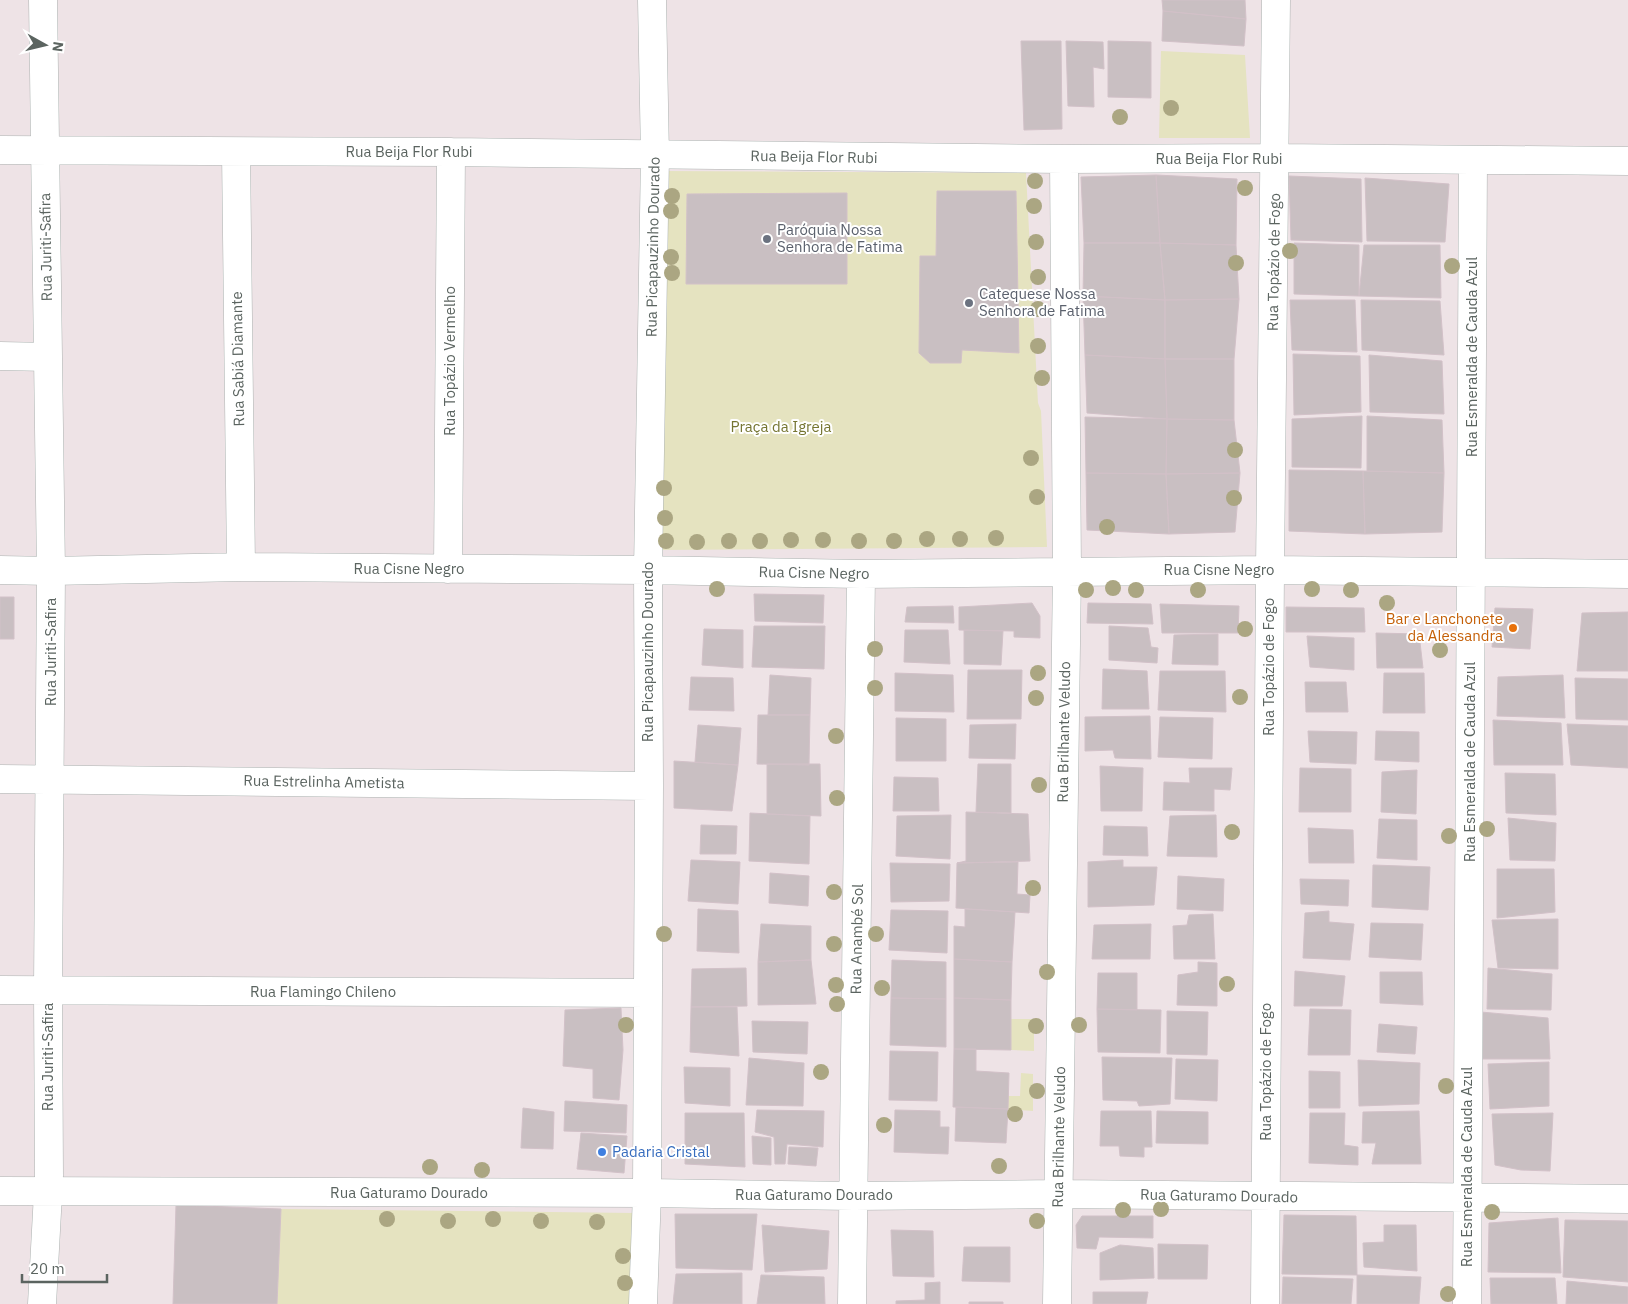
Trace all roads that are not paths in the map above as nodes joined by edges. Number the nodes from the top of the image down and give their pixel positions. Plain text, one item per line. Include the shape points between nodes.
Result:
1 (43, 0) edge
2 (652, 0) edge
3 (1276, 0) edge
4 (0, 150) edge
5 (45, 151) junction
6 (236, 152) junction
7 (451, 152) junction
8 (655, 156) junction
9 (1276, 158) junction
10 (1064, 159) junction
11 (1473, 160) junction
12 (1628, 161) edge
13 (0, 356) edge
14 (48, 357) junction
15 (241, 567) junction
16 (448, 569) junction
17 (0, 570) edge
18 (648, 570) junction
19 (1270, 570) junction
20 (51, 571) junction
21 (1067, 571) junction
22 (1471, 572) junction
23 (861, 574) junction
24 (1628, 574) edge
25 (0, 779) edge
26 (50, 779) junction
27 (649, 786) junction
28 (0, 990) edge
29 (48, 990) junction
30 (647, 993) junction
31 (0, 1192) edge
32 (48, 1192) junction
33 (647, 1193) junction
34 (1058, 1194) junction
35 (854, 1196) junction
36 (1265, 1196) junction
37 (1467, 1198) junction
38 (1628, 1199) edge
39 (42, 1304) edge
40 (643, 1304) edge
41 (852, 1304) edge
42 (1057, 1304) edge
43 (1265, 1304) edge
44 (1467, 1304) edge

1 - 5 street, Rua Juriti-Safira
2 - 8 street, Rua Picapauzinho Dourado
3 - 9 street, Rua Topázio de Fogo
4 - 5 street, Rua Beija Flor Rubi
5 - 6 street, Rua Beija Flor Rubi
5 - 14 street, Rua Juriti-Safira
6 - 7 street, Rua Beija Flor Rubi
6 - 15 street, Rua Sabiá Diamante
7 - 8 street, Rua Beija Flor Rubi
7 - 16 street, Rua Topázio Vermelho
8 - 10 street, Rua Beija Flor Rubi
8 - 18 street, Rua Picapauzinho Dourado
9 - 10 street, Rua Beija Flor Rubi
9 - 11 street, Rua Beija Flor Rubi
9 - 19 street, Rua Topázio de Fogo
10 - 21 street, Rua Brilhante Veludo
11 - 12 street, Rua Beija Flor Rubi
11 - 22 street, Rua Esmeralda de Cauda Azul
13 - 14 street
14 - 20 street, Rua Juriti-Safira
15 - 16 street, Rua Cisne Negro
15 - 20 street, Rua Cisne Negro
16 - 18 street, Rua Cisne Negro
17 - 20 street, Rua Cisne Negro
18 - 23 street, Rua Cisne Negro
18 - 27 street, Rua Picapauzinho Dourado
19 - 21 street, Rua Cisne Negro
19 - 22 street, Rua Cisne Negro
19 - 36 street, Rua Topázio de Fogo
20 - 26 street, Rua Juriti-Safira
21 - 23 street, Rua Cisne Negro
21 - 34 street, Rua Brilhante Veludo
22 - 24 street, Rua Cisne Negro
22 - 37 street, Rua Esmeralda de Cauda Azul
23 - 35 street, Rua Anambé Sol
25 - 26 street, Rua Estrelinha Ametista
26 - 27 street, Rua Estrelinha Ametista
26 - 29 street, Rua Juriti-Safira
27 - 30 street, Rua Picapauzinho Dourado
28 - 29 street, Rua Flamingo Chileno
29 - 30 street, Rua Flamingo Chileno
29 - 32 street, Rua Juriti-Safira
30 - 33 street, Rua Picapauzinho Dourado
31 - 32 street, Rua Gaturamo Dourado
32 - 33 street, Rua Gaturamo Dourado
32 - 39 street, Rua Juriti-Safira
33 - 35 street, Rua Gaturamo Dourado
33 - 40 street, Rua Picapauzinho Dourado
34 - 35 street, Rua Gaturamo Dourado
34 - 36 street, Rua Gaturamo Dourado
34 - 42 street, Rua Brilhante Veludo
35 - 41 street, Rua Anambé Sol
36 - 37 street, Rua Gaturamo Dourado
36 - 43 street, Rua Topázio de Fogo
37 - 38 street, Rua Gaturamo Dourado
37 - 44 street, Rua Esmeralda de Cauda Azul

